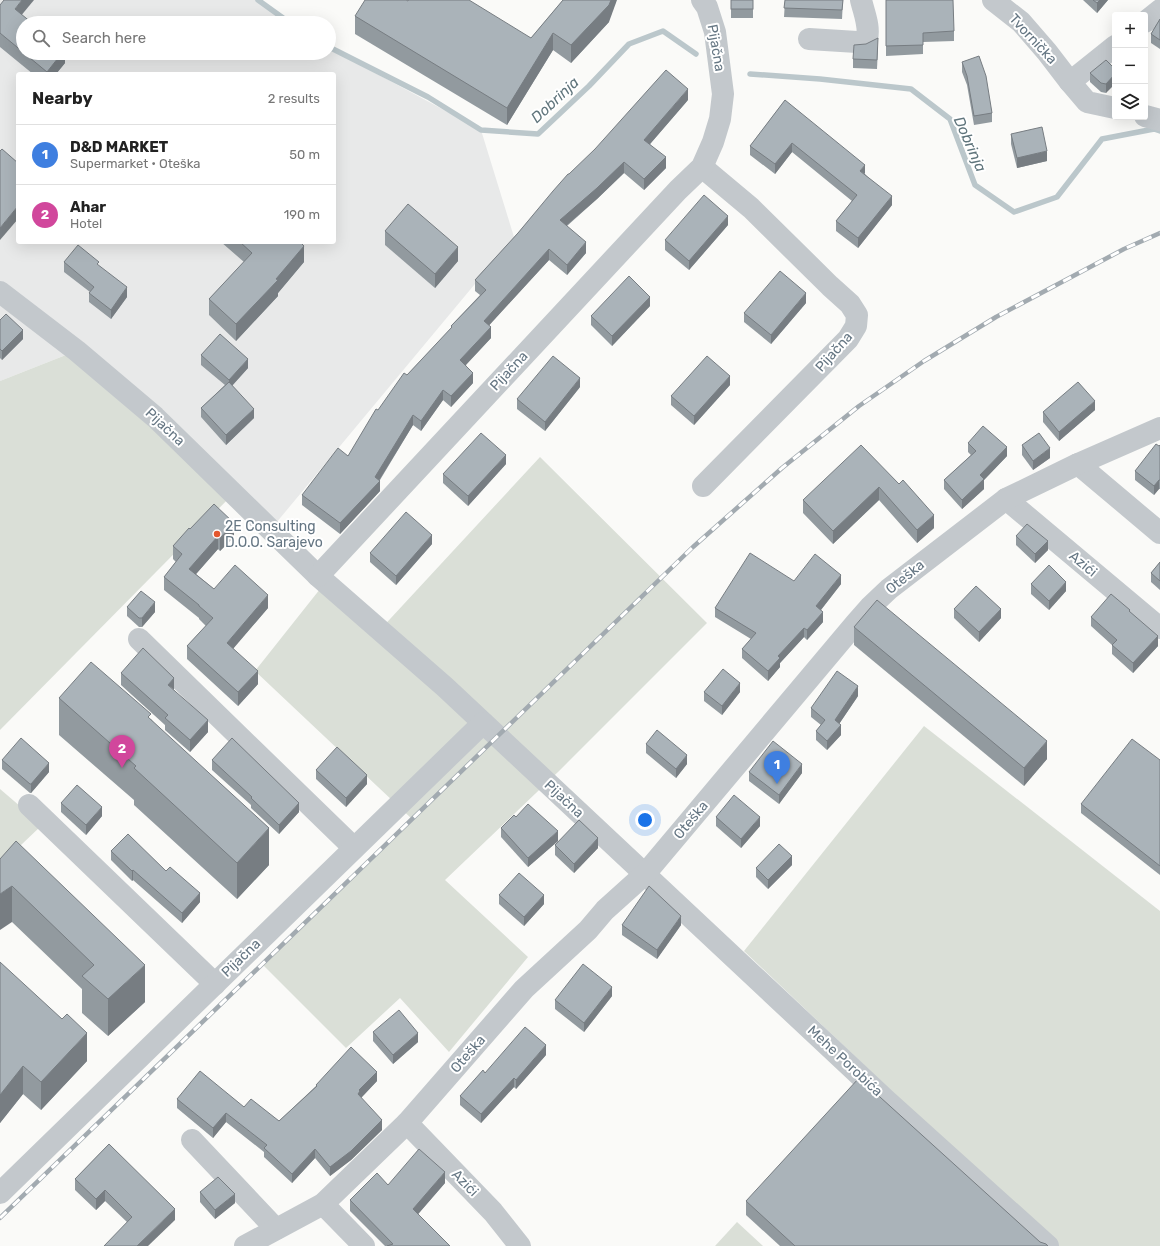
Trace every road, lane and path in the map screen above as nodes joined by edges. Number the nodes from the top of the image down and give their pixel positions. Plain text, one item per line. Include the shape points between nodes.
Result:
1 (702, 0) edge
2 (861, 0) edge
3 (993, 0) edge
4 (1160, 10) edge
5 (1148, 20) edge
6 (809, 39) dead end
7 (1112, 48) edge
8 (1070, 82) junction
9 (1112, 107) edge
10 (1148, 117) edge
11 (1160, 120) edge
12 (702, 167) junction
13 (0, 292) edge
14 (1160, 428) edge
15 (1078, 464) junction
16 (703, 486) dead end
17 (1006, 499) junction
18 (1160, 533) edge
19 (318, 576) junction
20 (1160, 628) edge
21 (139, 639) dead end
22 (483, 723) junction
23 (29, 805) dead end
24 (354, 848) junction
25 (645, 874) junction
26 (215, 984) junction
27 (407, 1123) junction
28 (192, 1140) dead end
29 (0, 1193) edge
30 (323, 1204) junction
31 (276, 1230) junction
32 (245, 1246) edge
33 (364, 1246) edge
34 (520, 1246) edge
35 (1048, 1246) edge

1 - 12 street, Pijačna via 716,32 723,94 720,119
2 - 6 street via 869,32 867,39 857,42
3 - 8 street, Tvornička via 1021,22
4 - 5 street
7 - 8 street
8 - 9 street, Tvornička via 1087,102
10 - 11 street
12 - 16 street, Pijačna via 751,208 850,304 857,315 856,326 848,340
12 - 19 street, Pijačna
13 - 19 street, Pijačna via 77,351 155,417
14 - 15 street, Oteška
15 - 17 street, Oteška
15 - 18 street
17 - 20 street, Azići
17 - 25 street, Oteška via 889,589 870,607
19 - 22 street, Pijačna
21 - 24 street
22 - 24 street, Pijačna
22 - 25 street, Pijačna
23 - 26 street
24 - 26 street, Pijačna
25 - 27 street, Oteška via 524,989
25 - 35 street, Mehe Porobića via 886,1100
26 - 29 street, Pijačna
27 - 30 street, Oteška
27 - 34 street, Azići via 493,1212
28 - 31 street
30 - 31 street, Oteška
30 - 33 street
31 - 32 street, Oteška

